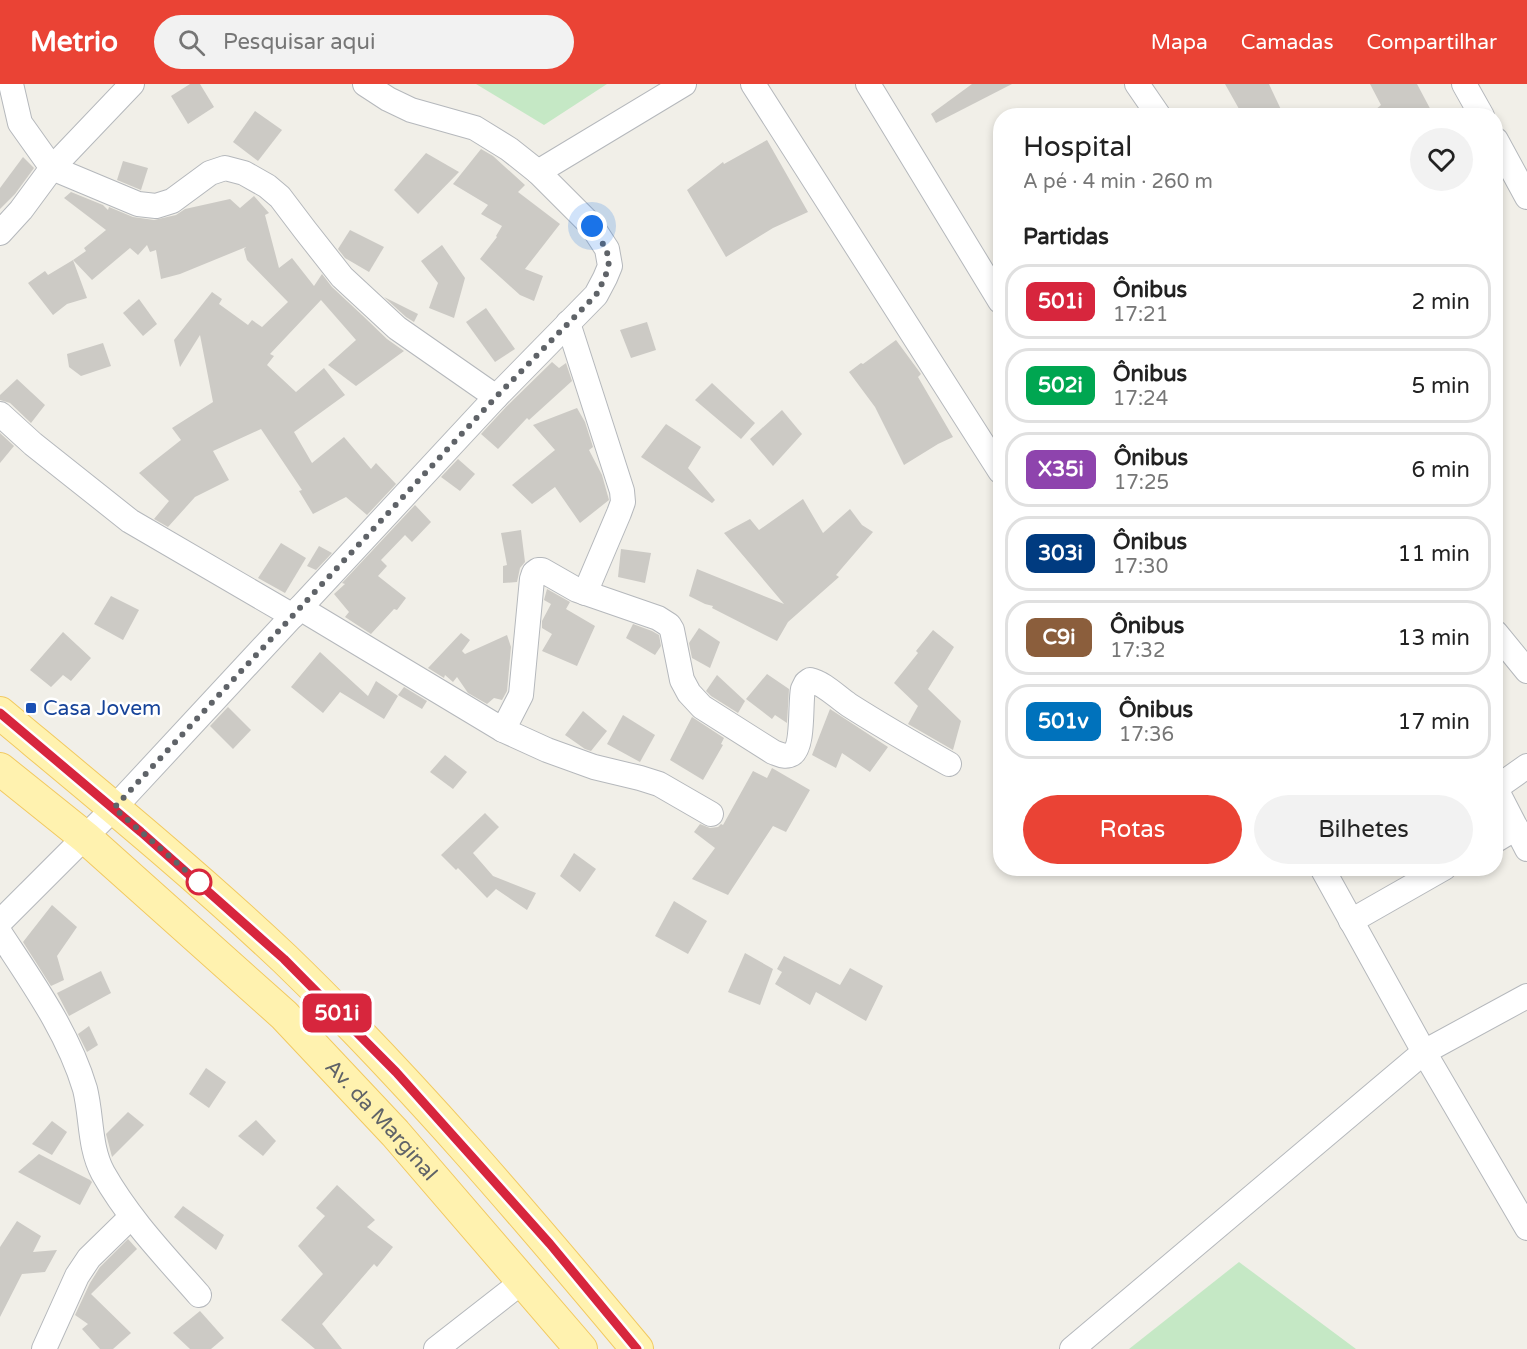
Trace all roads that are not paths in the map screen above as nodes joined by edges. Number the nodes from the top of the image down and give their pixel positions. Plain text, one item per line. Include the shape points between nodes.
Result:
1 (11, 84) edge
2 (132, 84) edge
3 (365, 84) edge
4 (684, 84) edge
5 (753, 84) edge
6 (868, 84) edge
7 (1137, 84) edge
8 (1464, 84) edge
9 (1154, 108) edge
10 (1477, 108) edge
11 (1503, 153) edge
12 (52, 168) junction
13 (538, 172) junction
14 (1527, 197) edge
15 (0, 233) edge
16 (993, 289) edge
17 (568, 323) junction
18 (496, 397) junction
19 (0, 414) edge
20 (993, 460) edge
21 (585, 593) junction
22 (296, 612) junction
23 (1503, 642) edge
24 (1527, 671) edge
25 (0, 713) edge
26 (503, 730) junction
27 (949, 764) dead end
28 (1527, 766) edge
29 (0, 769) edge
30 (1503, 784) edge
31 (114, 808) junction
32 (1503, 810) edge
33 (711, 814) dead end
34 (86, 838) junction
35 (1513, 839) edge
36 (1326, 876) edge
37 (1430, 876) edge
38 (1351, 921) junction
39 (0, 922) edge
40 (0, 933) edge
41 (1527, 996) edge
42 (1424, 1052) junction
43 (131, 1217) junction
44 (1527, 1228) edge
45 (523, 1281) junction
46 (199, 1295) dead end
47 (44, 1349) edge
48 (436, 1349) edge
49 (581, 1349) edge
50 (637, 1349) edge
51 (1072, 1349) edge

1 - 12 street via 20,123
2 - 12 street
3 - 13 street via 411,110 475,128
4 - 13 street
5 - 20 street
6 - 16 street
7 - 9 street
8 - 10 street
11 - 14 street
12 - 15 street
12 - 18 street via 138,204 156,206 171,201 210,173 225,168 244,173 280,197 342,277 397,328
13 - 17 street via 592,226 607,249 609,266 605,278 596,295
17 - 18 street
17 - 21 street via 622,491 619,513
18 - 22 street
19 - 22 street via 130,521
21 - 26 street via 542,570 534,573 521,696
21 - 27 street via 669,625 682,680 689,693 702,707 773,752 784,756 796,749 803,689 810,680
22 - 26 street
22 - 31 street
23 - 24 street
25 - 31 main road, Av. da Marginal
26 - 33 street via 594,767 659,784
28 - 30 street
29 - 34 main road, Av. da Marginal
31 - 34 street
31 - 50 main road, Av. da Marginal via 284,959 396,1072 550,1244
32 - 35 street
34 - 39 street
34 - 45 main road, Av. da Marginal via 284,1015 395,1133
36 - 38 street
37 - 38 street
38 - 42 street
40 - 43 street via 67,1041 85,1090 96,1157
41 - 42 street
42 - 44 street
42 - 51 street
43 - 46 street
43 - 47 street via 89,1258 77,1276
45 - 48 street
45 - 49 main road, Av. da Marginal

